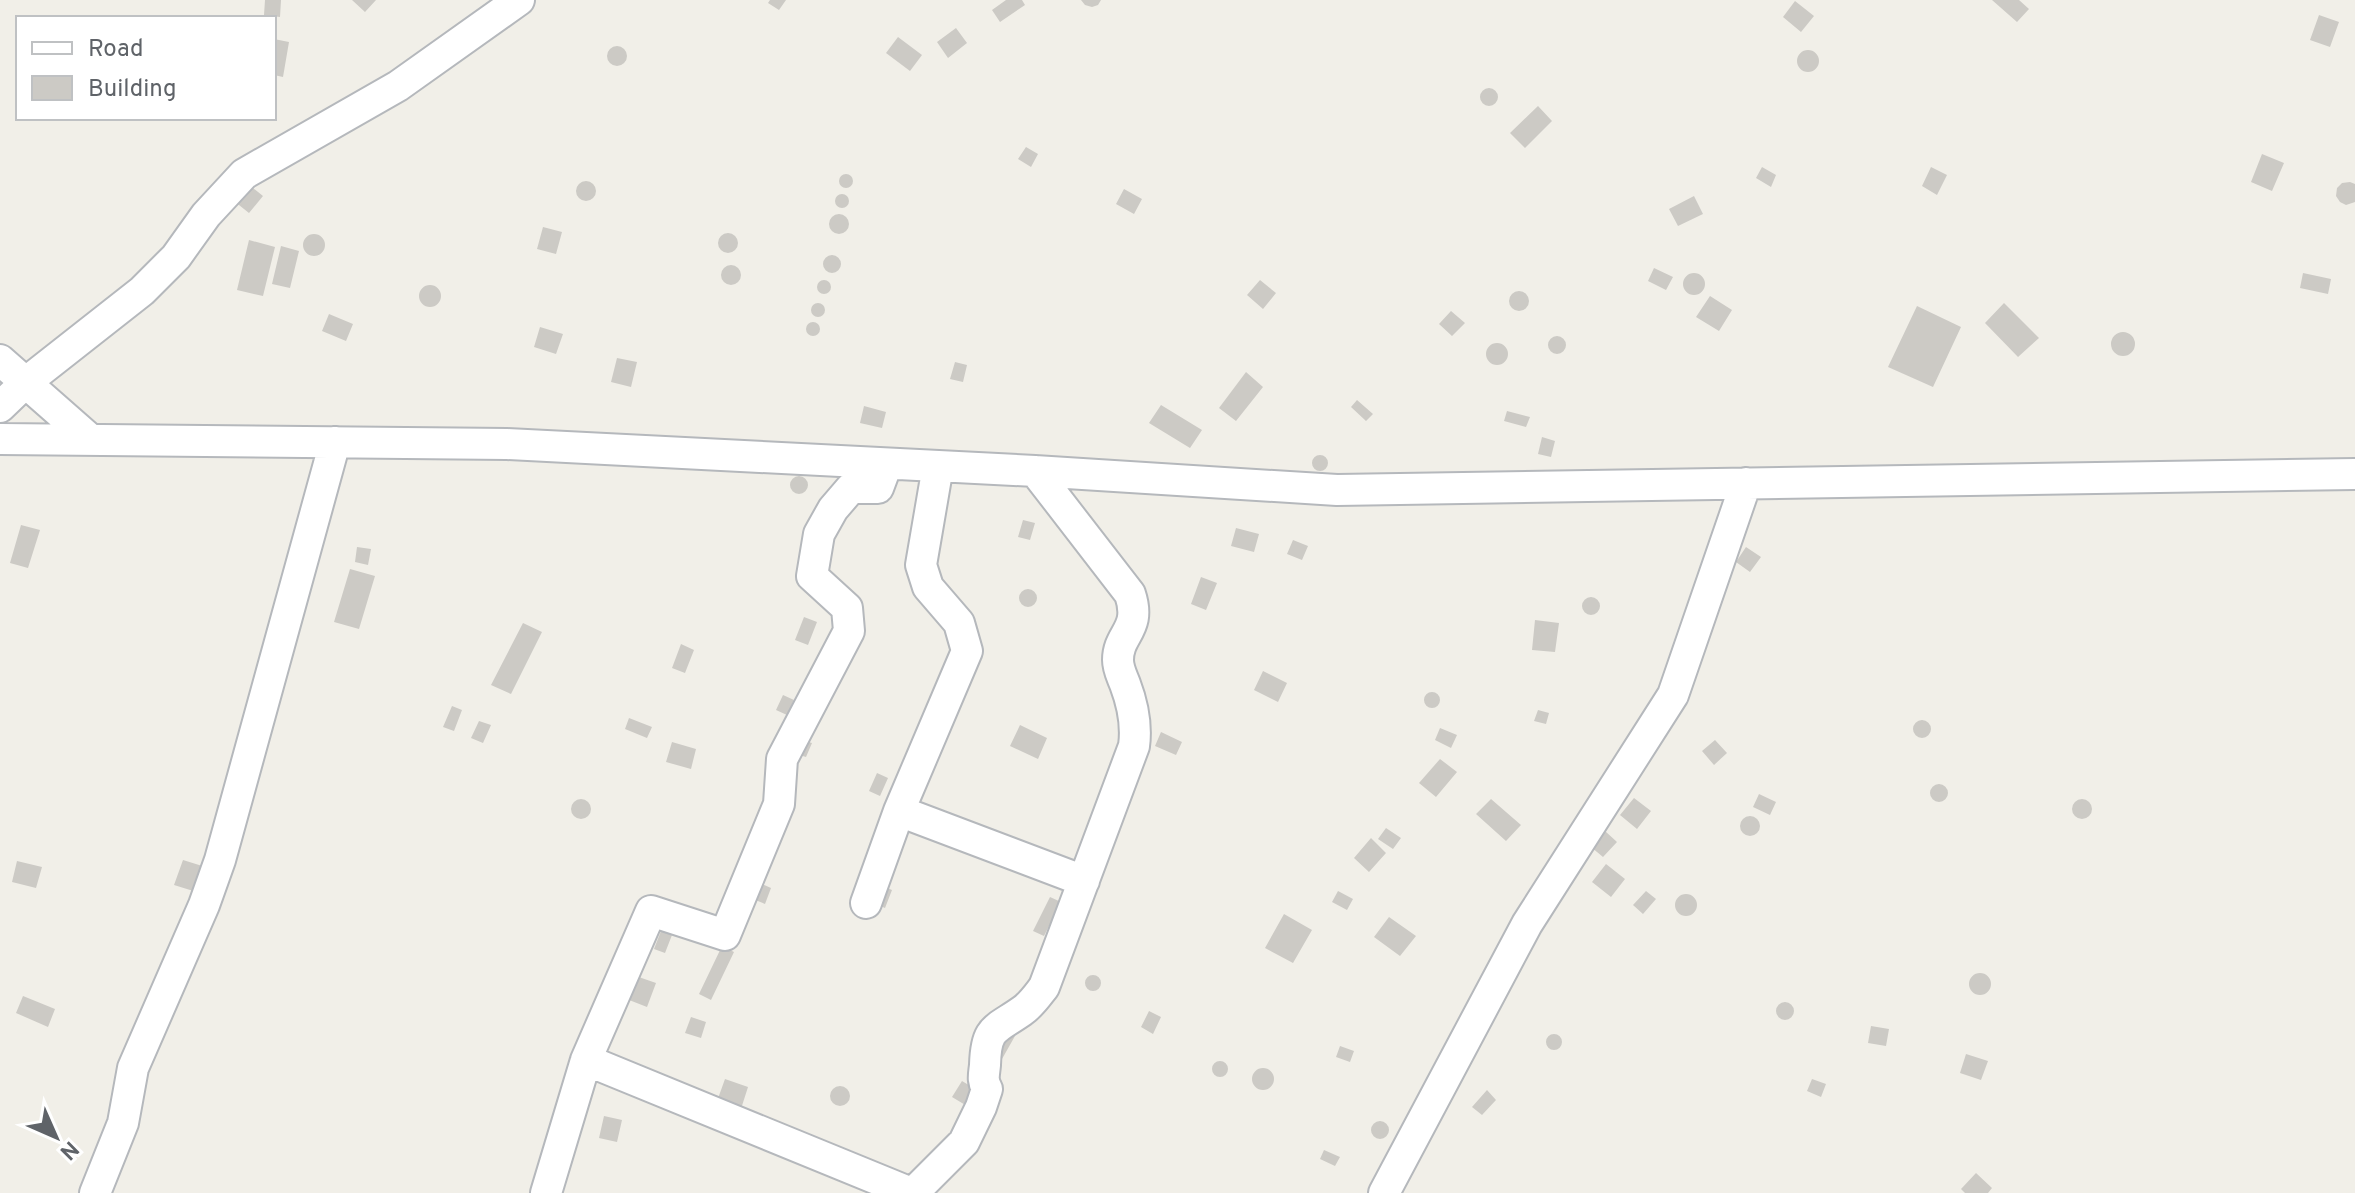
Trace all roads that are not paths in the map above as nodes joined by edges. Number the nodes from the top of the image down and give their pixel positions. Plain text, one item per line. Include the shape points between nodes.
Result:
1 (519, 0) edge
2 (0, 360) edge
3 (25, 383) junction
4 (0, 407) edge
5 (0, 439) edge
6 (91, 440) junction
7 (335, 442) junction
8 (887, 464) junction
9 (938, 466) junction
10 (1035, 471) junction
11 (2355, 474) edge
12 (1746, 483) junction
13 (899, 811) junction
14 (1084, 881) junction
15 (866, 903) dead end
16 (586, 1060) junction
17 (95, 1193) edge
18 (546, 1193) edge
19 (912, 1193) edge
20 (1384, 1193) edge

1 - 3 street via 398,86 244,174 142,291
2 - 3 street
3 - 4 street
3 - 6 street
5 - 6 street
6 - 7 street
7 - 8 street via 507,444
7 - 17 street via 220,860 133,1068 123,1123
8 - 9 street
8 - 16 street via 878,488 851,488 819,534 812,576 847,608 849,631 782,759 779,804 725,935 651,911
9 - 10 street
9 - 13 street via 921,565 928,587 959,623 967,651
10 - 12 street via 1337,490
10 - 14 street via 1133,603 1133,622 1118,662 1136,720 1134,746
11 - 12 street
12 - 20 street via 1673,695 1527,924
13 - 14 street
13 - 15 street
14 - 19 street via 1044,987 988,1040 983,1081 987,1089 964,1142
16 - 18 street
16 - 19 street

